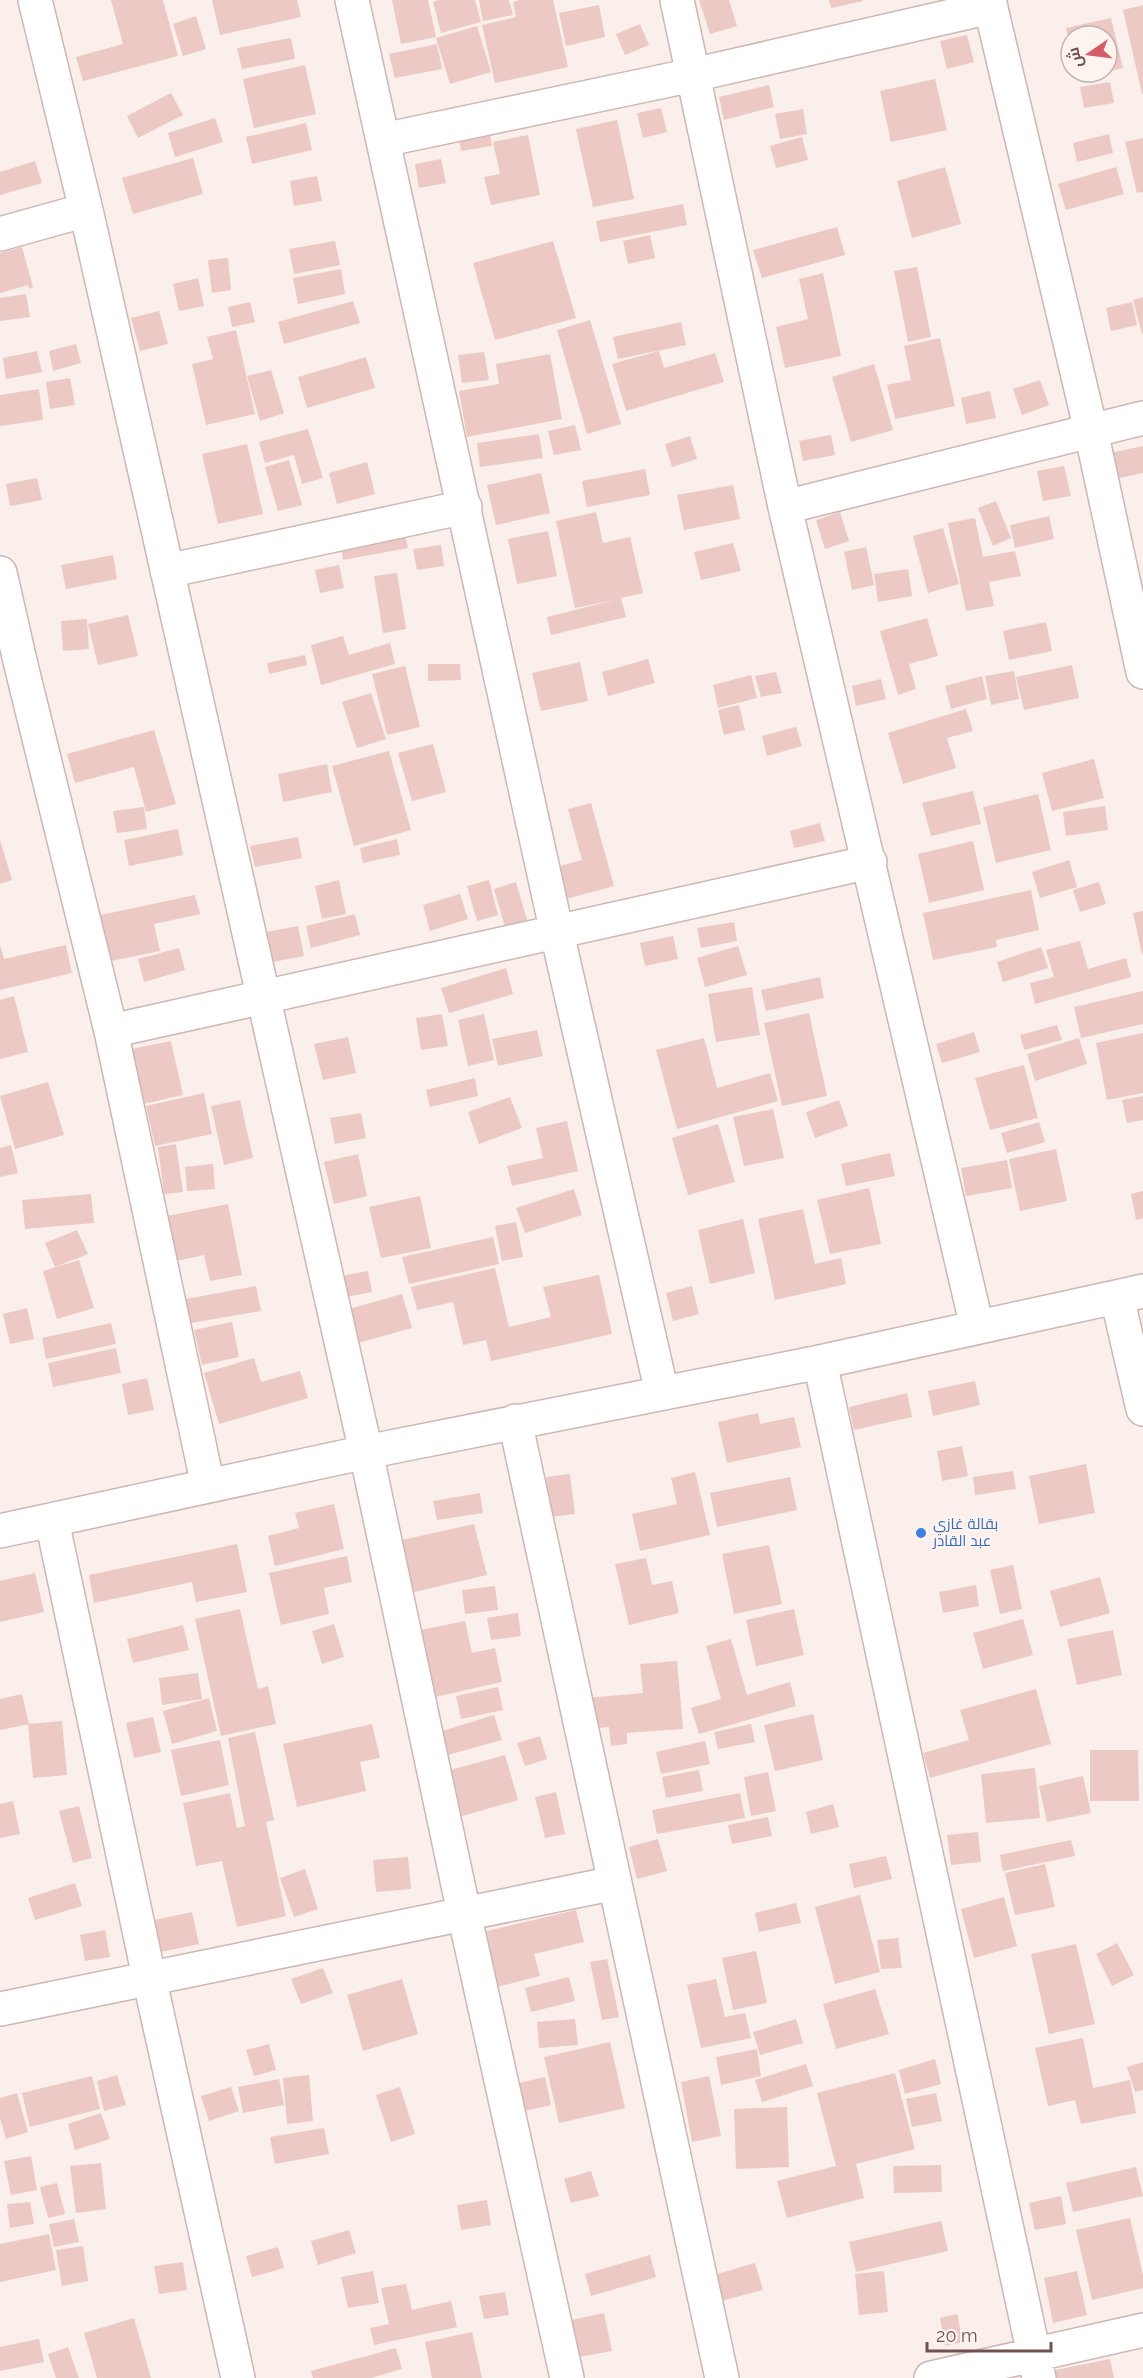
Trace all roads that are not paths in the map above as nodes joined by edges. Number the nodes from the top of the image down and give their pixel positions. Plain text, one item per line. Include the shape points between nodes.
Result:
1 (35, 0) edge
2 (351, 0) edge
3 (677, 0) edge
4 (990, 3) edge
5 (693, 75) junction
6 (382, 140) junction
7 (86, 210) junction
8 (0, 234) edge
9 (1143, 418) edge
10 (1091, 431) junction
11 (465, 507) junction
12 (785, 507) junction
13 (167, 571) junction
14 (0, 573) edge
15 (10, 664) edge
16 (1143, 672) edge
17 (870, 862) junction
18 (557, 933) junction
19 (263, 999) junction
20 (111, 1032) junction
21 (1130, 1294) edge
22 (977, 1327) junction
23 (819, 1362) junction
24 (662, 1394) junction
25 (1143, 1409) edge
26 (515, 1421) junction
27 (366, 1452) junction
28 (208, 1486) junction
29 (52, 1521) junction
30 (0, 1531) edge
31 (615, 1883) junction
32 (464, 1912) junction
33 (149, 1977) junction
34 (0, 2009) edge
35 (1143, 2330) edge
36 (1036, 2367) edge
37 (238, 2378) edge
38 (567, 2378) edge
39 (722, 2378) edge
40 (931, 2378) edge

1 - 7 street
2 - 6 street
3 - 5 street
4 - 5 street
4 - 10 street
5 - 6 street
5 - 12 street
6 - 11 street
7 - 8 street
7 - 13 street
9 - 10 street
10 - 12 street
10 - 16 street
11 - 13 street
11 - 18 street
12 - 17 street
13 - 19 street
14 - 15 street
15 - 20 street
17 - 18 street
17 - 22 street
18 - 19 street
18 - 24 street
19 - 20 street
19 - 27 street
20 - 28 street
21 - 22 street
21 - 25 street
22 - 23 street
23 - 24 street
23 - 36 street
24 - 26 street
26 - 27 street
26 - 31 street
27 - 28 street
27 - 32 street
28 - 29 street
29 - 30 street
29 - 33 street
31 - 32 street
31 - 39 street
32 - 33 street
32 - 38 street
33 - 34 street
33 - 37 street
35 - 36 street
36 - 40 street

